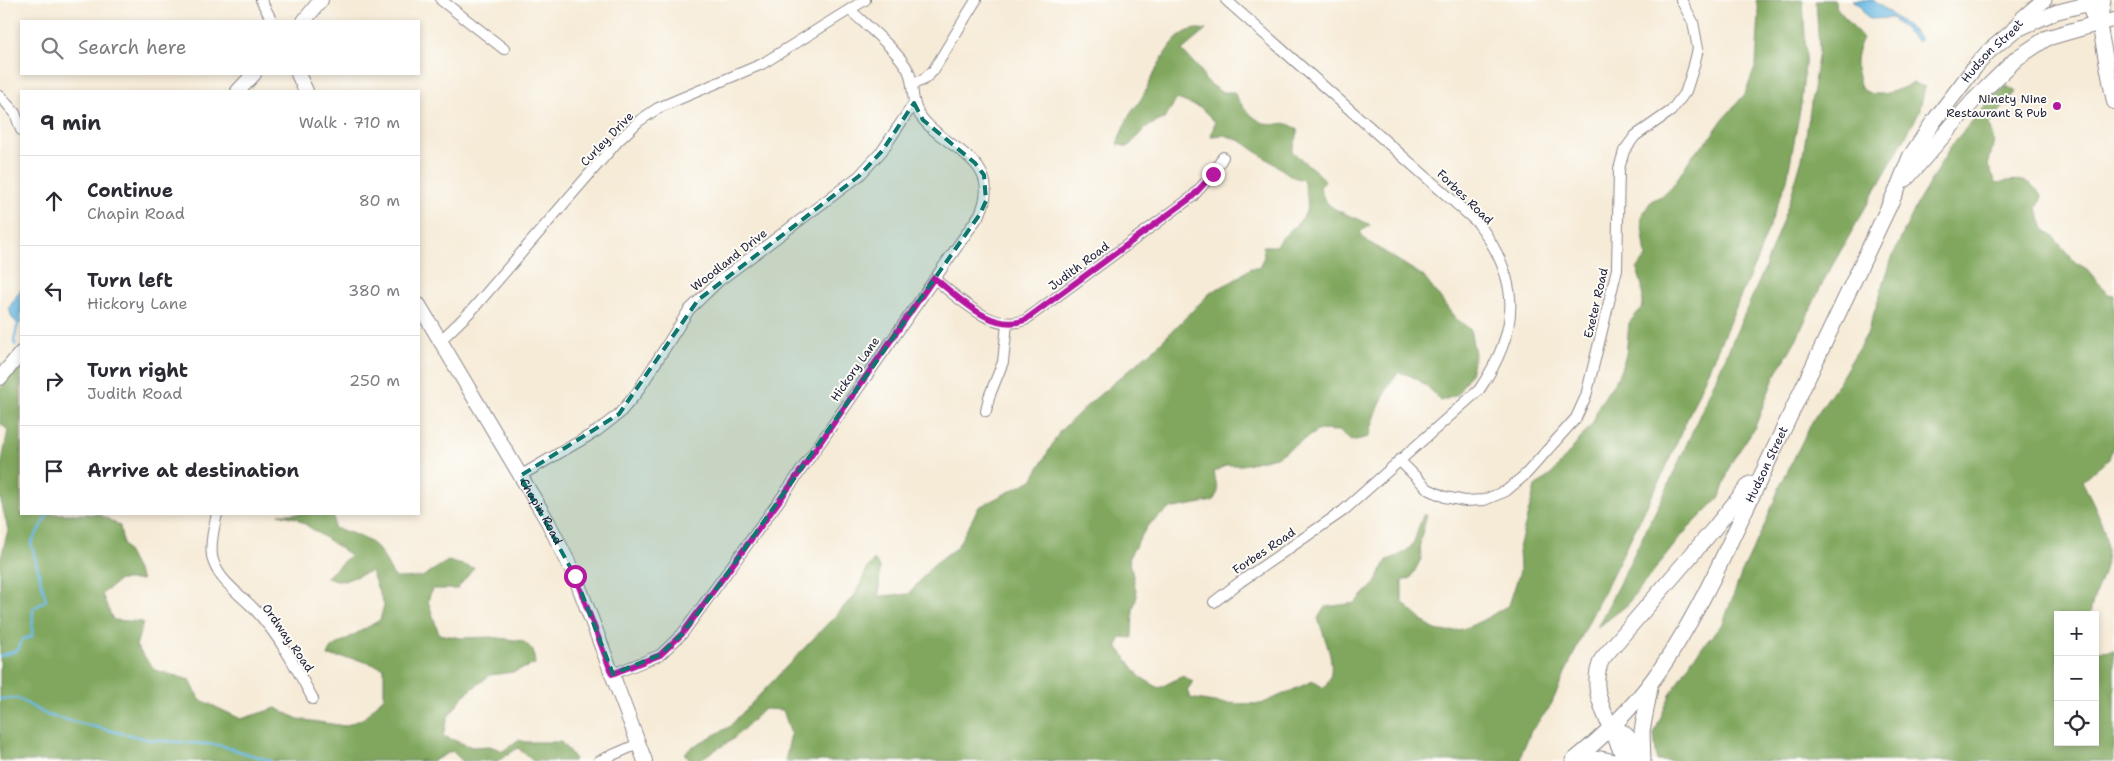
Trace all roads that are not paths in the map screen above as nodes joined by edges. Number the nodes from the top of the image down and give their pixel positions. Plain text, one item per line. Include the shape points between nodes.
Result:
1 (261, 0) edge
2 (321, 0) edge
3 (441, 0) edge
4 (865, 0) edge
5 (976, 0) edge
6 (1226, 0) edge
7 (1681, 0) edge
8 (2044, 0) edge
9 (2105, 0) edge
10 (2087, 2) edge
11 (850, 10) junction
12 (308, 18) edge
13 (271, 20) edge
14 (2114, 20) edge
15 (2099, 23) junction
16 (2012, 32) junction
17 (504, 49) dead end
18 (253, 75) edge
19 (299, 75) edge
20 (912, 84) junction
21 (239, 90) edge
22 (306, 90) edge
23 (0, 96) edge
24 (2114, 102) edge
25 (914, 103) junction
26 (20, 127) edge
27 (1223, 157) dead end
28 (1898, 187) junction
29 (934, 278) junction
30 (420, 307) edge
31 (1007, 324) junction
32 (439, 342) junction
33 (20, 354) edge
34 (0, 378) edge
35 (986, 411) dead end
36 (1776, 443) junction
37 (1399, 460) junction
38 (520, 476) junction
39 (217, 515) edge
40 (1214, 602) dead end
41 (612, 674) junction
42 (1651, 684) junction
43 (313, 699) dead end
44 (1611, 729) junction
45 (638, 744) junction
46 (599, 761) edge
47 (645, 761) edge
48 (1573, 761) edge
49 (1582, 761) edge
50 (1611, 761) edge
51 (1625, 761) edge
52 (1639, 761) edge
53 (1644, 761) edge

1 - 13 street
2 - 12 street
3 - 17 street
4 - 11 street, Curley Drive
5 - 20 street via 933,71
6 - 37 street, Forbes Road via 1478,223 1489,237 1506,273 1511,293 1506,338 1493,369 1479,390
7 - 37 street, Exeter Road via 1692,22 1698,49 1693,69 1686,91 1671,111 1635,136 1624,151 1619,169 1617,270 1586,396 1576,418 1526,474 1506,491 1484,500 1465,502 1445,497 1428,488
8 - 16 main road
9 - 10 street, Hudson Street
9 - 15 main road
10 - 15 street
10 - 16 street, Hudson Street
11 - 20 street, Hickory Lane via 898,56
11 - 32 street, Curley Drive via 762,64 668,103 639,121 472,310
14 - 15 street
15 - 24 street
15 - 28 main road, Hudson Street via 2047,38 2012,62
16 - 28 main road, Hudson Street via 1988,52 1934,121 1910,157
18 - 21 street
19 - 22 street
20 - 25 street, Hickory Lane
23 - 26 street via 15,113
25 - 29 street, Hickory Lane via 929,126 975,163 984,175 987,188 980,214
25 - 38 street, Woodland Drive via 882,151 859,176 698,300 620,414
27 - 31 street, Judith Road via 1202,187 1186,202 1035,314 1016,324
28 - 36 main road, Hudson Street
29 - 31 street via 983,315
29 - 41 street, Hickory Lane via 779,502 682,634 660,655
30 - 32 street, Chapin Road
31 - 35 street via 1003,362
32 - 38 street, Chapin Road
33 - 34 street
36 - 42 main road, Hudson Street via 1694,617
36 - 44 main road via 1735,504 1602,659 1596,678 1596,693
37 - 40 street, Forbes Road via 1343,511
38 - 41 street, Chapin Road via 575,576
39 - 43 street, Ordway Road via 212,557 236,593 257,612 275,636
41 - 45 street, Chapin Road
42 - 44 main road, Hudson Street
42 - 53 main road via 1643,717
44 - 48 main road, Hudson Street
44 - 51 street
44 - 52 street via 1619,729 1628,735
45 - 46 street
45 - 47 street, Chapin Road
49 - 50 main road

